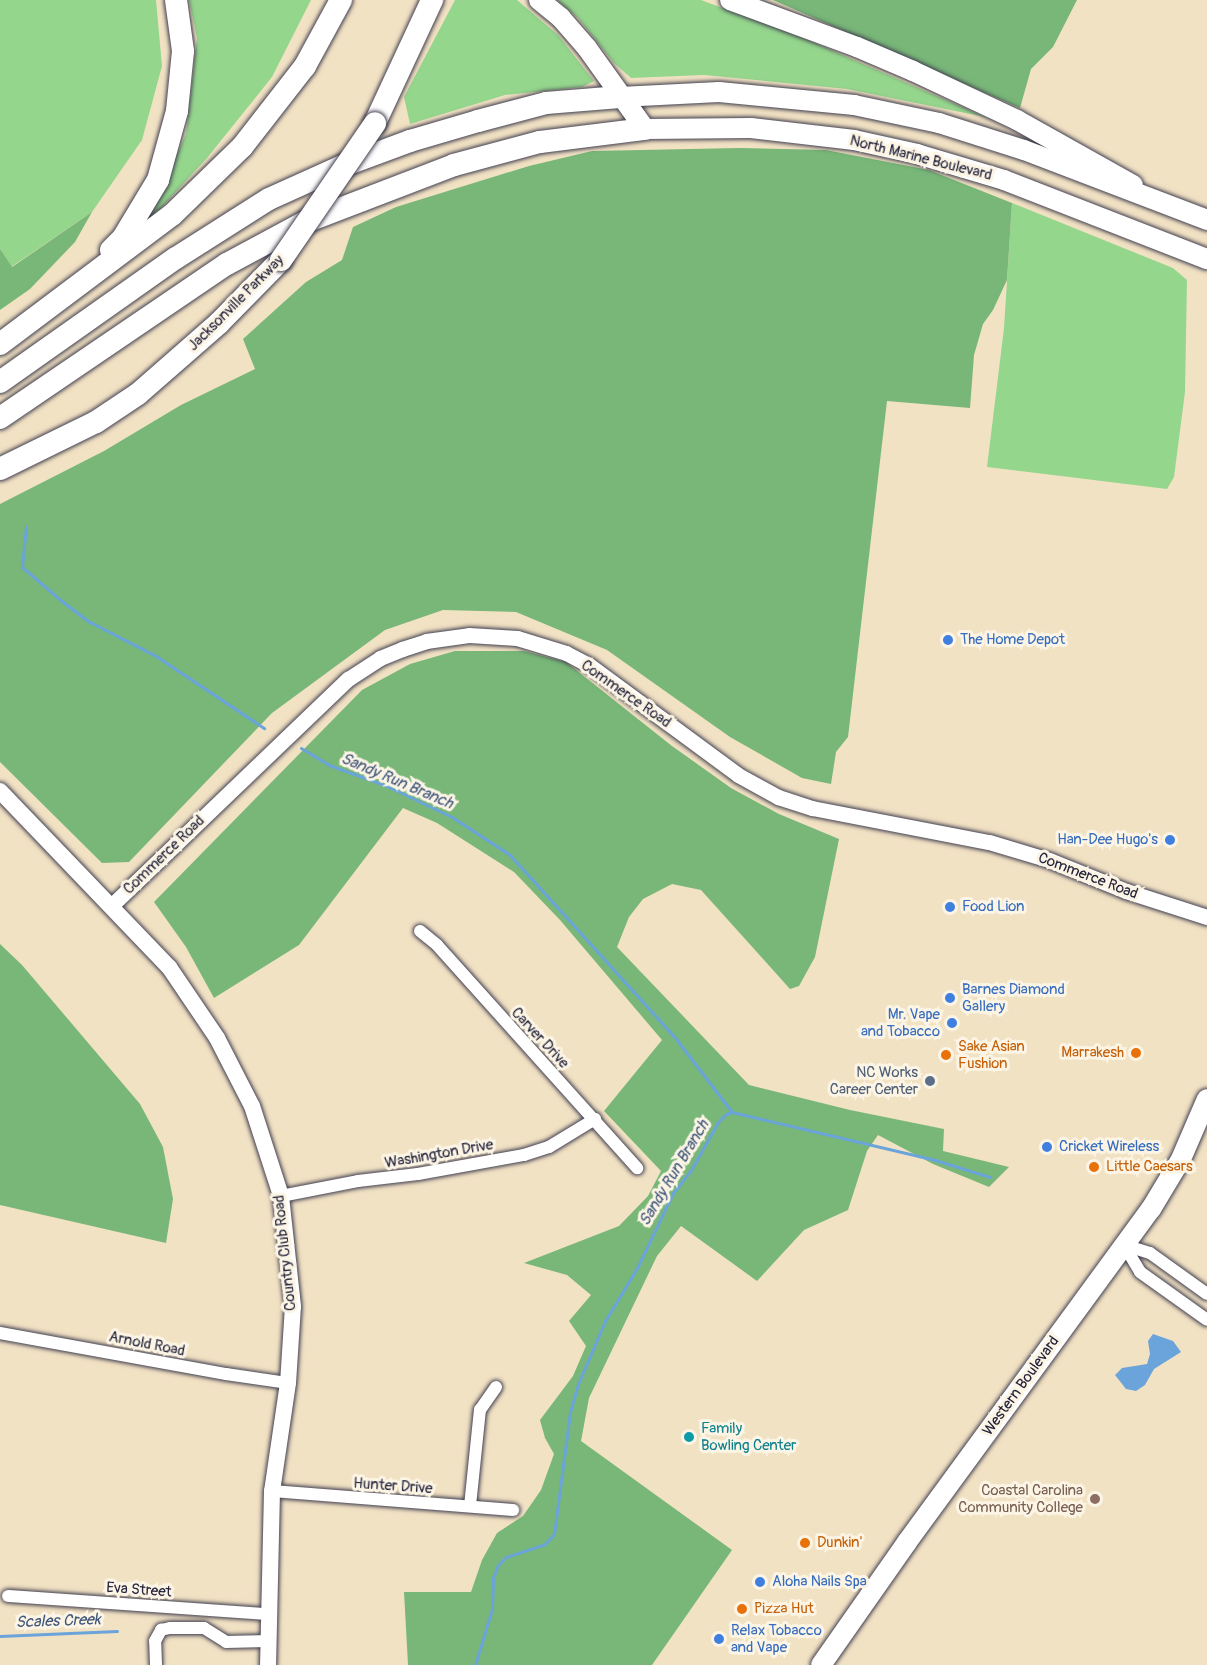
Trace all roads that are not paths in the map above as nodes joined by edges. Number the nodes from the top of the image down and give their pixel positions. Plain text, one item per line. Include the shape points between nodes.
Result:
1 (176, 0) edge
2 (341, 0) edge
3 (432, 0) edge
4 (539, 0) edge
5 (730, 0) edge
6 (620, 97) junction
7 (645, 129) junction
8 (1167, 204) junction
9 (1207, 219) edge
10 (1207, 259) edge
11 (60, 300) junction
12 (0, 344) edge
13 (0, 382) edge
14 (0, 418) edge
15 (0, 469) edge
16 (0, 791) edge
17 (112, 905) junction
18 (1207, 917) edge
19 (420, 931) dead end
20 (1207, 1099) edge
21 (595, 1119) junction
22 (637, 1168) dead end
23 (281, 1197) junction
24 (1124, 1245) junction
25 (1207, 1294) edge
26 (1207, 1320) edge
27 (0, 1333) edge
28 (288, 1383) junction
29 (496, 1387) dead end
30 (272, 1491) junction
31 (470, 1506) junction
32 (513, 1510) dead end
33 (8, 1596) dead end
34 (268, 1614) junction
35 (268, 1641) junction
36 (156, 1665) edge
37 (268, 1665) edge
38 (821, 1665) edge

1 - 11 highway via 183,51 177,111 158,180 123,238
2 - 11 highway via 306,66 242,147 172,215
3 - 15 highway, Jacksonville Parkway, bridge via 375,123 281,260 219,323 138,394 96,422
4 - 6 main road via 587,48
5 - 8 main road via 913,71 1017,120
6 - 7 main road
6 - 8 main road via 719,92 854,105 939,123 1024,150
6 - 13 highway via 546,103 478,121 340,167 269,199 176,258
7 - 10 main road, North Marine Boulevard via 752,128 854,140 1004,180
7 - 14 highway via 540,142 454,165 303,223 227,264
8 - 9 main road
11 - 12 highway
16 - 17 main road, Country Club Road
17 - 18 street, Commerce Road via 348,679 380,658 410,646 447,636 478,635 517,638 566,653 589,665 738,775 778,796 812,808 989,842
17 - 23 main road, Country Club Road via 169,967 217,1038 252,1106
19 - 21 street, Carver Drive
20 - 24 main road, Western Boulevard via 1180,1159
21 - 22 street, Carver Drive
21 - 23 street, Washington Drive via 549,1147 524,1155
23 - 28 main road, Country Club Road via 292,1306
24 - 25 street via 1150,1253
24 - 26 street via 1140,1272
24 - 38 main road, Western Boulevard
27 - 28 street, Arnold Road
28 - 30 main road, Country Club Road
29 - 31 street via 480,1410
30 - 31 street, Hunter Drive
30 - 34 main road, Country Club Road
31 - 32 street, Hunter Drive
33 - 34 street, Eva Street
34 - 35 main road, Country Club Road
35 - 36 street via 226,1642 204,1628 170,1628 161,1630 155,1641
35 - 37 main road, Country Club Road

